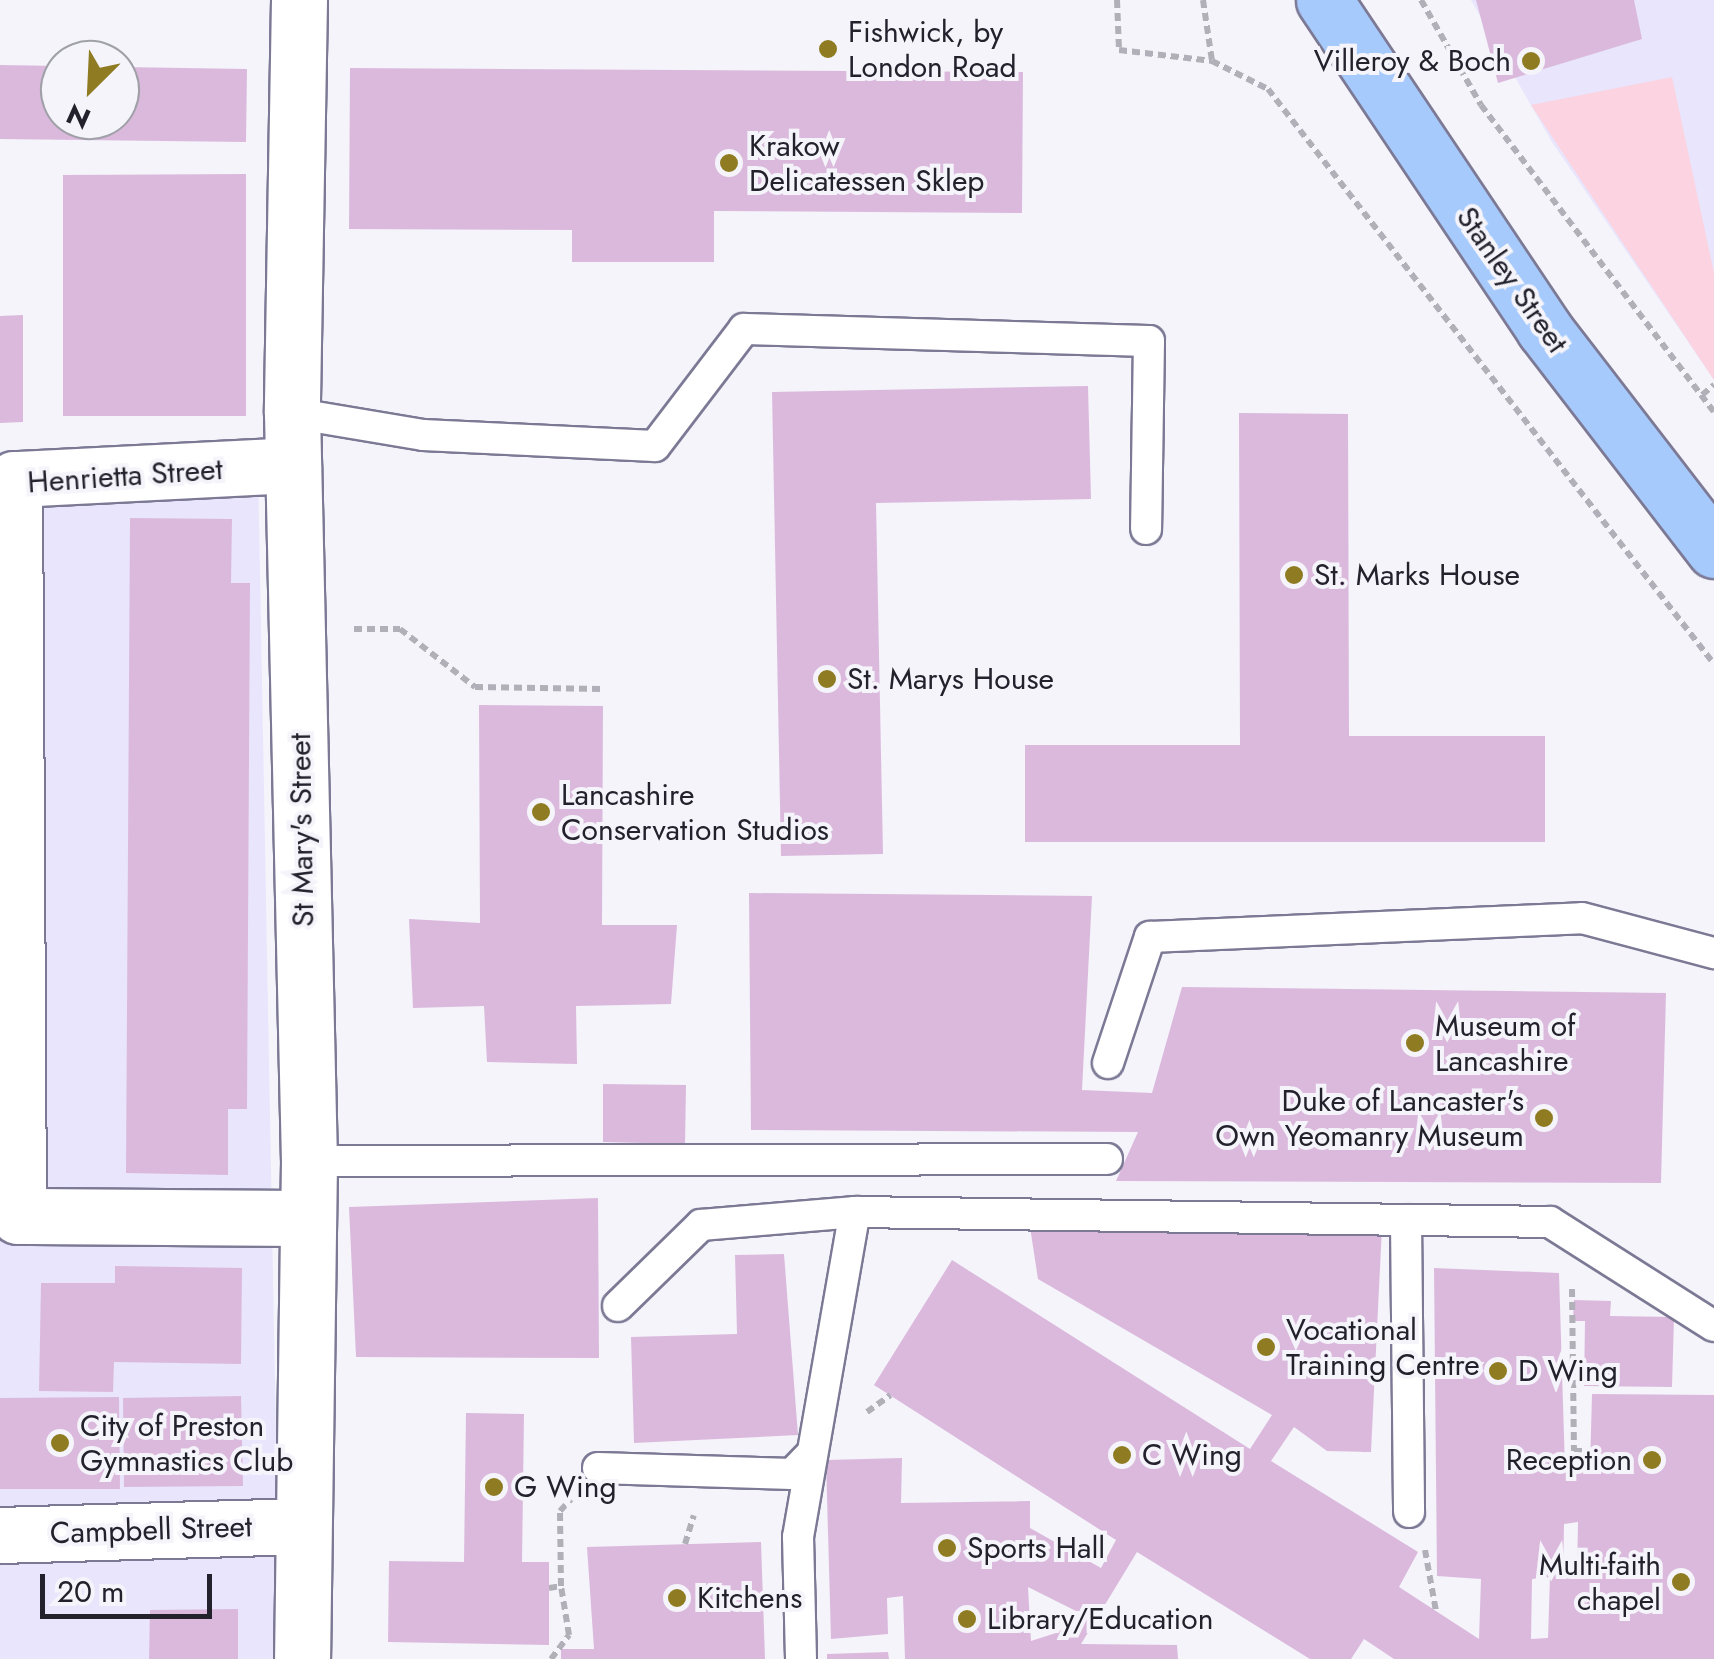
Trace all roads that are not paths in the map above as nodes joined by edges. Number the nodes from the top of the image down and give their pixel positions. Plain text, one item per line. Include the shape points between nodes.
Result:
1 (299, 0) edge
2 (1324, 0) edge
3 (292, 439) junction
4 (1146, 529) dead end
5 (1714, 550) edge
6 (1714, 953) edge
7 (1108, 1064) dead end
8 (1106, 1160) dead end
9 (309, 1161) junction
10 (855, 1212) junction
11 (305, 1218) junction
12 (1406, 1220) junction
13 (618, 1306) dead end
14 (1714, 1326) edge
15 (812, 1453) junction
16 (598, 1468) road end
17 (1409, 1512) road end
18 (302, 1526) junction
19 (0, 1534) edge
20 (302, 1659) edge
21 (800, 1659) edge

1 - 3 street, St Mary's Street
2 - 5 highway, Stanley Street via 1544,329
3 - 4 lane via 423,435 655,446 744,330 1149,341
3 - 9 street, St Mary's Street
3 - 11 street, Henrietta Street via 14,479 18,1216
6 - 7 lane via 1582,918 1150,936
8 - 9 lane
9 - 11 street, St Mary's Street
10 - 12 lane
10 - 13 lane via 702,1226
10 - 15 lane
11 - 18 street, St Mary's Street
12 - 14 lane via 1550,1222
12 - 17 lane
15 - 16 lane via 792,1474
15 - 21 lane via 798,1536
18 - 19 street, Campbell Street
18 - 20 street, St Mary's Street

